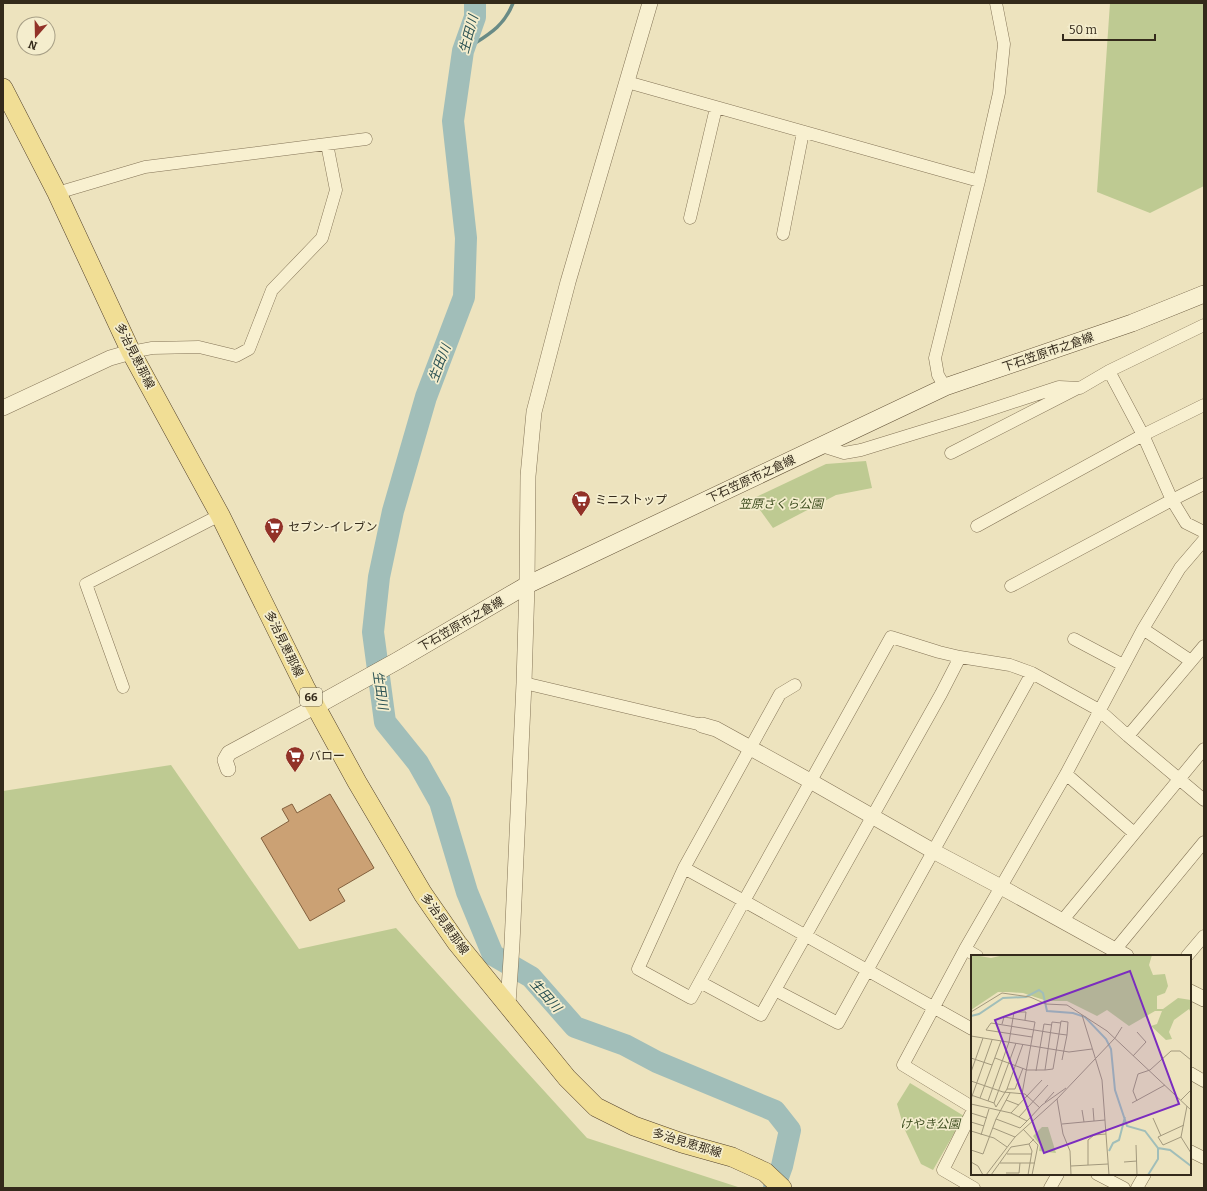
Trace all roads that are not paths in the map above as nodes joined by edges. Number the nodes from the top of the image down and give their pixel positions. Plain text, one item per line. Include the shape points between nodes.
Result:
1 (650, 3) edge
2 (996, 3) edge
3 (627, 82) junction
4 (3, 88) edge
5 (716, 108) junction
6 (803, 132) junction
7 (366, 139) dead end
8 (326, 144) junction
9 (979, 181) junction
10 (57, 193) junction
11 (690, 218) dead end
12 (783, 234) dead end
13 (1204, 294) edge
14 (1204, 325) edge
15 (131, 352) junction
16 (1109, 371) junction
17 (945, 387) junction
18 (1080, 388) junction
19 (1204, 405) edge
20 (3, 408) edge
21 (1143, 435) junction
22 (822, 446) junction
23 (951, 453) dead end
24 (1204, 484) edge
25 (1172, 500) junction
26 (220, 515) junction
27 (977, 526) dead end
28 (1204, 532) edge
29 (1204, 540) edge
30 (527, 585) junction
31 (1011, 586) dead end
32 (1143, 629) junction
33 (1074, 639) dead end
34 (1204, 646) edge
35 (960, 657) junction
36 (1191, 662) junction
37 (1124, 664) junction
38 (1032, 673) junction
39 (524, 683) junction
40 (795, 685) dead end
41 (122, 687) dead end
42 (316, 706) junction
43 (1099, 710) junction
44 (702, 725) joint
45 (1128, 736) junction
46 (750, 748) junction
47 (1204, 749) edge
48 (228, 769) dead end
49 (1066, 774) junction
50 (1180, 779) junction
51 (812, 782) junction
52 (1204, 800) edge
53 (872, 817) junction
54 (1134, 833) junction
55 (1204, 842) edge
56 (933, 851) junction
57 (684, 868) junction
58 (1001, 887) junction
59 (744, 901) junction
60 (1062, 921) junction
61 (806, 935) junction
62 (1204, 936) edge
63 (965, 949) junction
64 (1121, 953) edge
65 (975, 955) edge
66 (1188, 955) edge
67 (867, 970) junction
68 (700, 982) junction
69 (775, 990) junction
70 (1191, 992) edge
71 (1204, 999) edge
72 (508, 1004) junction
73 (934, 1008) junction
74 (971, 1028) edge
75 (1191, 1074) edge
76 (1204, 1081) edge
77 (971, 1105) edge
78 (971, 1114) edge
79 (1191, 1152) edge
80 (1204, 1158) edge
81 (1057, 1175) edge
82 (1099, 1175) edge
83 (1145, 1175) edge
84 (782, 1188) edge
85 (974, 1188) edge
86 (1050, 1188) edge
87 (1124, 1188) edge
88 (1137, 1188) edge

1 - 3 street
2 - 9 street via 1004,44 998,93
3 - 5 street
3 - 30 street via 568,282 534,412 528,476
4 - 10 main road, 多治見恵那線 / 66
5 - 6 street
5 - 11 street
6 - 9 street
6 - 12 street
7 - 8 street
8 - 10 street via 145,167
8 - 15 street via 336,190 322,238 272,290 250,349 236,356 200,347 152,348
9 - 17 street via 935,358 938,375
10 - 15 main road, 多治見恵那線 / 66
13 - 17 main road, 下石笠原市之倉線 via 1132,323
14 - 16 street
15 - 20 street via 110,358
15 - 26 main road, 多治見恵那線 / 66
16 - 18 street
16 - 21 street
17 - 22 main road, 下石笠原市之倉線
18 - 22 street via 1059,387 861,450 844,453
18 - 23 street
19 - 21 street
21 - 25 street
21 - 27 street
22 - 30 main road, 下石笠原市之倉線
24 - 25 street
25 - 28 street via 1186,523
25 - 31 street
26 - 41 street via 86,584
26 - 42 main road, 多治見恵那線 / 66
29 - 32 street via 1180,568
30 - 39 street
30 - 42 main road, 下石笠原市之倉線
32 - 36 street
32 - 37 street
33 - 37 street
34 - 36 street
35 - 38 street via 1010,665
35 - 51 street via 891,637
35 - 53 street
36 - 45 street
37 - 43 street
38 - 43 street
38 - 56 street
39 - 44 street
39 - 72 street
40 - 46 street via 780,694
42 - 48 street via 229,753 225,760
42 - 72 main road, 多治見恵那線 / 66 via 423,894 457,942
43 - 45 street
43 - 49 street
44 - 46 street via 716,729
45 - 50 street
46 - 51 street
46 - 57 street
47 - 50 street
49 - 54 street
49 - 58 street
50 - 52 street
50 - 54 street
51 - 53 street
51 - 59 street
53 - 56 street
53 - 61 street
54 - 60 street
55 - 64 street
56 - 58 street
56 - 67 street
57 - 59 street
57 - 68 street via 638,969 691,998
58 - 60 street
58 - 63 street
59 - 61 street
59 - 68 street
60 - 64 street
61 - 67 street
61 - 69 street
62 - 66 street
63 - 65 street
63 - 73 street
67 - 69 street via 838,1023
67 - 73 street
68 - 69 street via 761,1015
70 - 71 street
72 - 84 main road, 多治見恵那線 / 66 via 567,1078 596,1107 634,1126 732,1157 764,1172
73 - 74 street
73 - 77 street via 903,1065
75 - 76 street
78 - 85 street via 943,1170
79 - 80 street
81 - 86 street
82 - 87 street
83 - 88 street

